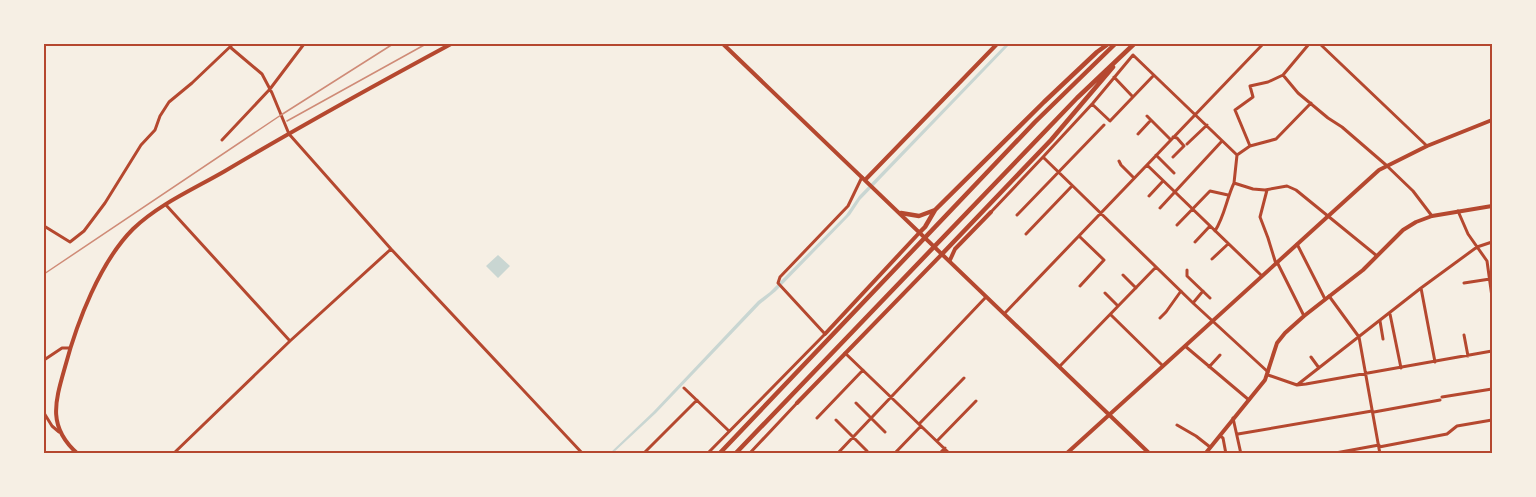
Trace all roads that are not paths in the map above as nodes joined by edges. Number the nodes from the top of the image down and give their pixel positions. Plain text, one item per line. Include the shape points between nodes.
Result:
1 (233, 44) edge
2 (304, 44) edge
3 (451, 44) edge
4 (723, 44) edge
5 (997, 44) edge
6 (1108, 44) edge
7 (1115, 44) edge
8 (1134, 44) edge
9 (1263, 44) edge
10 (1309, 44) edge
11 (1320, 44) edge
12 (230, 47) junction
13 (1128, 49) junction
14 (1154, 75) junction
15 (1283, 75) junction
16 (1114, 77) junction
17 (270, 89) junction
18 (1133, 97) junction
19 (1092, 104) junction
20 (1311, 104) junction
21 (1196, 114) junction
22 (1147, 116) dead end
23 (1151, 120) junction
24 (1492, 120) edge
25 (1104, 125) dead end
26 (1206, 125) junction
27 (1138, 134) dead end
28 (289, 135) junction
29 (1172, 138) junction
30 (222, 141) dead end
31 (1222, 141) junction
32 (1186, 144) dead end
33 (1250, 146) junction
34 (1427, 146) junction
35 (1156, 155) junction
36 (1237, 155) junction
37 (1043, 157) junction
38 (1173, 157) dead end
39 (1119, 161) dead end
40 (1147, 165) junction
41 (1386, 165) junction
42 (1059, 173) junction
43 (1174, 173) dead end
44 (864, 178) junction
45 (1134, 178) junction
46 (1163, 181) junction
47 (1234, 183) junction
48 (1072, 186) junction
49 (1267, 190) junction
50 (1175, 192) junction
51 (1228, 195) junction
52 (1149, 196) dead end
53 (166, 205) junction
54 (1492, 206) edge
55 (1160, 208) dead end
56 (1192, 209) junction
57 (935, 210) junction
58 (1458, 211) junction
59 (992, 212) joint
60 (901, 213) junction
61 (1100, 214) junction
62 (1017, 215) dead end
63 (1328, 215) junction
64 (1432, 216) junction
65 (1177, 225) dead end
66 (44, 226) edge
67 (1210, 226) junction
68 (1215, 231) junction
69 (920, 232) junction
70 (1026, 234) dead end
71 (1079, 236) junction
72 (1195, 242) dead end
73 (1492, 242) edge
74 (1228, 244) junction
75 (1297, 244) junction
76 (1477, 247) junction
77 (391, 249) junction
78 (943, 253) junction
79 (1378, 256) junction
80 (1212, 259) dead end
81 (950, 260) junction
82 (1276, 263) junction
83 (1156, 267) junction
84 (1187, 270) dead end
85 (1124, 275) dead end
86 (1262, 276) junction
87 (1490, 279) junction
88 (1464, 283) dead end
89 (1080, 286) dead end
90 (1136, 288) junction
91 (1421, 288) junction
92 (1492, 288) edge
93 (1181, 291) junction
94 (1203, 291) junction
95 (1106, 293) dead end
96 (987, 296) junction
97 (1327, 297) junction
98 (1492, 297) edge
99 (1210, 298) dead end
100 (1193, 303) junction
101 (1118, 306) junction
102 (1005, 313) junction
103 (1390, 313) junction
104 (1110, 314) junction
105 (1304, 316) junction
106 (1160, 318) dead end
107 (1212, 320) junction
108 (1380, 321) junction
109 (825, 334) junction
110 (1464, 335) dead end
111 (1359, 337) junction
112 (1383, 339) dead end
113 (290, 341) junction
114 (1185, 346) junction
115 (70, 348) junction
116 (1492, 351) edge
117 (845, 353) junction
118 (1220, 355) dead end
119 (1468, 356) junction
120 (1311, 357) dead end
121 (44, 360) edge
122 (1435, 362) junction
123 (1060, 366) junction
124 (1163, 366) junction
125 (1209, 367) junction
126 (1319, 368) junction
127 (1401, 368) junction
128 (863, 370) junction
129 (1268, 373) junction
130 (1366, 374) junction
131 (964, 378) dead end
132 (1297, 385) junction
133 (684, 388) dead end
134 (1492, 389) edge
135 (891, 397) junction
136 (697, 400) junction
137 (1249, 400) junction
138 (976, 401) dead end
139 (797, 403) joint
140 (856, 403) dead end
141 (1373, 411) junction
142 (44, 413) edge
143 (1110, 414) junction
144 (817, 418) dead end
145 (872, 418) junction
146 (1233, 418) junction
147 (836, 420) dead end
148 (1492, 420) edge
149 (1177, 424) dead end
150 (920, 425) junction
151 (729, 431) junction
152 (59, 432) junction
153 (885, 432) dead end
154 (1238, 434) junction
155 (1220, 435) junction
156 (853, 437) junction
157 (937, 441) junction
158 (1379, 446) junction
159 (1210, 447) junction
160 (945, 448) junction
161 (867, 451) dead end
162 (78, 453) edge
163 (172, 453) edge
164 (583, 453) edge
165 (643, 453) edge
166 (707, 453) edge
167 (719, 453) edge
168 (735, 453) edge
169 (750, 453) edge
170 (837, 453) edge
171 (894, 453) edge
172 (939, 453) edge
173 (950, 453) edge
174 (1066, 453) edge
175 (1150, 453) edge
176 (1204, 453) edge
177 (1226, 453) edge
178 (1241, 453) edge
179 (1330, 453) edge
180 (1380, 453) edge

1 - 12 street
2 - 17 street
3 - 28 street
4 - 44 street
5 - 44 street
6 - 57 highway
7 - 167 highway via 1035,122
8 - 13 highway
9 - 21 street
10 - 15 street
11 - 34 street
12 - 17 street via 261,74
12 - 66 street via 169,102 155,130 84,231 70,242
13 - 78 highway via 1051,140
13 - 168 highway
14 - 16 street via 1133,55
14 - 18 street
14 - 21 street
15 - 20 street
15 - 33 street via 1250,86 1253,97 1235,110
16 - 18 street
16 - 19 street
17 - 28 street
17 - 30 street
18 - 19 street via 1110,121
19 - 37 street
20 - 33 street via 1276,139
20 - 41 street
21 - 26 street
21 - 29 street
22 - 23 street
23 - 27 street
23 - 29 street
24 - 34 street
25 - 42 street
26 - 31 street
26 - 32 street
28 - 53 street
28 - 77 street
29 - 35 street
29 - 38 street via 1184,146
31 - 36 street
31 - 50 street
33 - 36 street
34 - 41 street
35 - 40 street
35 - 43 street
36 - 47 street
37 - 42 street
37 - 59 street
39 - 45 street
40 - 45 street
40 - 46 street
41 - 63 street
41 - 64 street
42 - 48 street
42 - 62 street
44 - 60 street
44 - 109 street via 848,206 778,283
45 - 61 street
46 - 50 street
46 - 52 street
47 - 49 street
47 - 51 street
48 - 61 street
48 - 70 street
49 - 63 street via 1287,186
49 - 82 street via 1260,217
50 - 55 street
50 - 56 street
51 - 56 street via 1210,191
51 - 68 street
53 - 113 street
53 - 115 street via 133,229 114,253 83,312
54 - 58 street
56 - 65 street
56 - 67 street
57 - 60 highway via 919,216
57 - 69 highway
58 - 64 street
58 - 76 street
59 - 81 street via 955,249
60 - 69 street
61 - 71 street
61 - 83 street
63 - 75 street
63 - 79 street
64 - 79 street via 1403,230
67 - 68 street
67 - 72 street
68 - 74 street
69 - 78 street
69 - 109 street
71 - 89 street via 1104,260
71 - 102 street
73 - 76 street
74 - 80 street
74 - 86 street
75 - 82 street
75 - 97 street
76 - 87 street via 1486,261
76 - 91 street
77 - 113 street
77 - 164 street
78 - 81 street
78 - 117 street
79 - 97 street
81 - 96 street
82 - 86 street
82 - 105 street
83 - 90 street
83 - 93 street
84 - 94 street via 1187,276
85 - 90 street
86 - 107 street
87 - 88 street
87 - 92 street
90 - 101 street
91 - 103 street
91 - 122 street
92 - 98 street
93 - 100 street
93 - 106 street
94 - 99 street
94 - 100 street
95 - 101 street
96 - 102 street
96 - 135 street
97 - 105 street
97 - 111 street
100 - 107 street
101 - 104 street
102 - 123 street
103 - 108 street
103 - 127 street
104 - 123 street
104 - 124 street
105 - 129 street via 1277,343
107 - 114 street
107 - 129 street
108 - 111 street
108 - 112 street
109 - 151 street
110 - 119 street
111 - 126 street
111 - 130 street
113 - 163 street
114 - 124 street
114 - 125 street
115 - 121 street via 62,348
115 - 152 street via 56,398
116 - 119 street
117 - 128 street
117 - 139 street
118 - 125 street
119 - 122 street
120 - 126 street
122 - 127 street
123 - 143 street
124 - 143 street
125 - 137 street
126 - 132 street
127 - 130 street
128 - 135 street
128 - 144 street
129 - 132 street
129 - 137 street
130 - 132 street
130 - 141 street
131 - 150 street
133 - 136 street
134 - 141 street
135 - 145 street
135 - 150 street
136 - 151 street
136 - 165 street
137 - 146 street
138 - 157 street
139 - 169 street
140 - 145 street
141 - 154 street
141 - 158 street
142 - 152 street
143 - 174 street
143 - 175 street
145 - 153 street
145 - 156 street
146 - 154 street
146 - 155 street
147 - 156 street
148 - 158 street via 1457,426 1447,434
149 - 159 street
150 - 157 street
150 - 171 street
151 - 166 street
152 - 162 street
154 - 178 street
155 - 159 street
155 - 177 street
156 - 161 street
156 - 170 street
157 - 160 street
158 - 179 street
158 - 180 street
159 - 176 street
160 - 172 street
160 - 173 street

